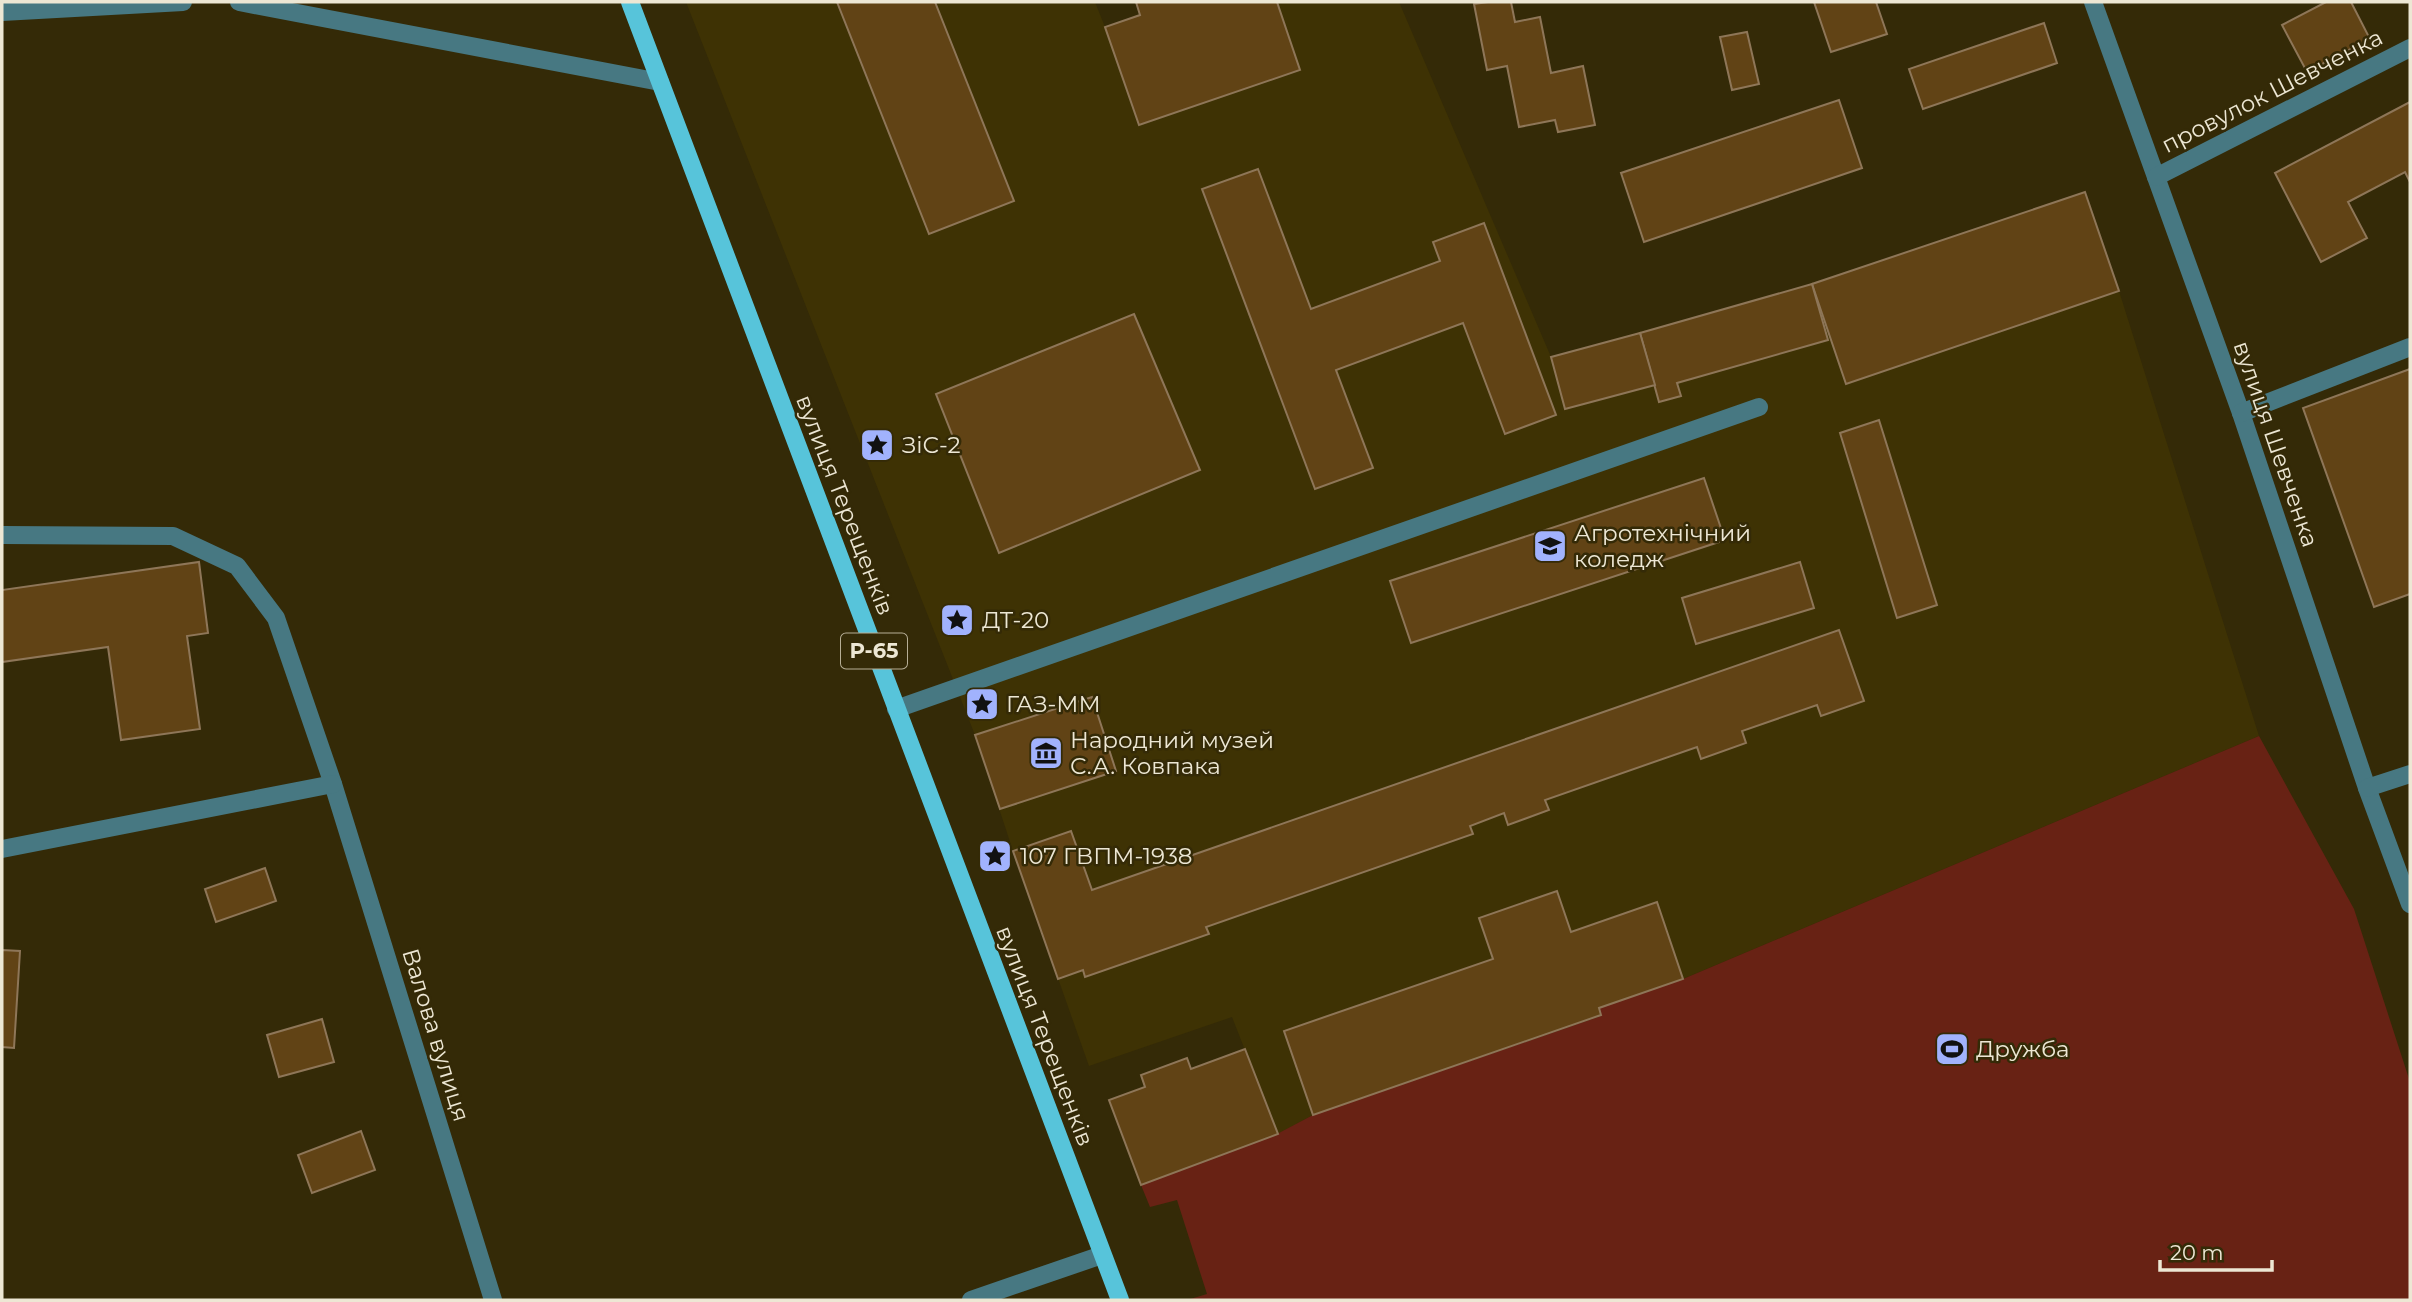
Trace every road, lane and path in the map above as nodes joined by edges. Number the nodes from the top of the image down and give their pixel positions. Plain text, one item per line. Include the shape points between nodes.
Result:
1 (183, 2) edge
2 (239, 2) edge
3 (629, 2) edge
4 (2093, 2) edge
5 (2, 12) edge
6 (2410, 48) edge
7 (660, 82) junction
8 (2156, 177) junction
9 (2410, 347) edge
10 (1759, 407) dead end
11 (2241, 413) junction
12 (2, 535) edge
13 (896, 709) junction
14 (2410, 774) edge
15 (332, 784) junction
16 (2367, 788) junction
17 (2, 849) edge
18 (2410, 904) edge
19 (1102, 1255) junction
20 (493, 1300) edge
21 (971, 1300) edge
22 (1120, 1300) edge

1 - 5 street
2 - 7 street
3 - 7 main road, вулиця Терещенків / Р-65
4 - 8 street, вулиця Шевченка
6 - 8 street, провулок Шевченка
7 - 13 main road, вулиця Терещенків / Р-65
8 - 11 street, вулиця Шевченка
9 - 11 street
10 - 13 street
11 - 16 street, вулиця Шевченка
12 - 15 street, Валова вулиця via 173,537 237,566 276,618
13 - 19 main road, вулиця Терещенків / Р-65
14 - 16 street
15 - 17 street
15 - 20 street, Валова вулиця
16 - 18 street, вулиця Шевченка
19 - 21 street
19 - 22 main road, вулиця Терещенків / Р-65

